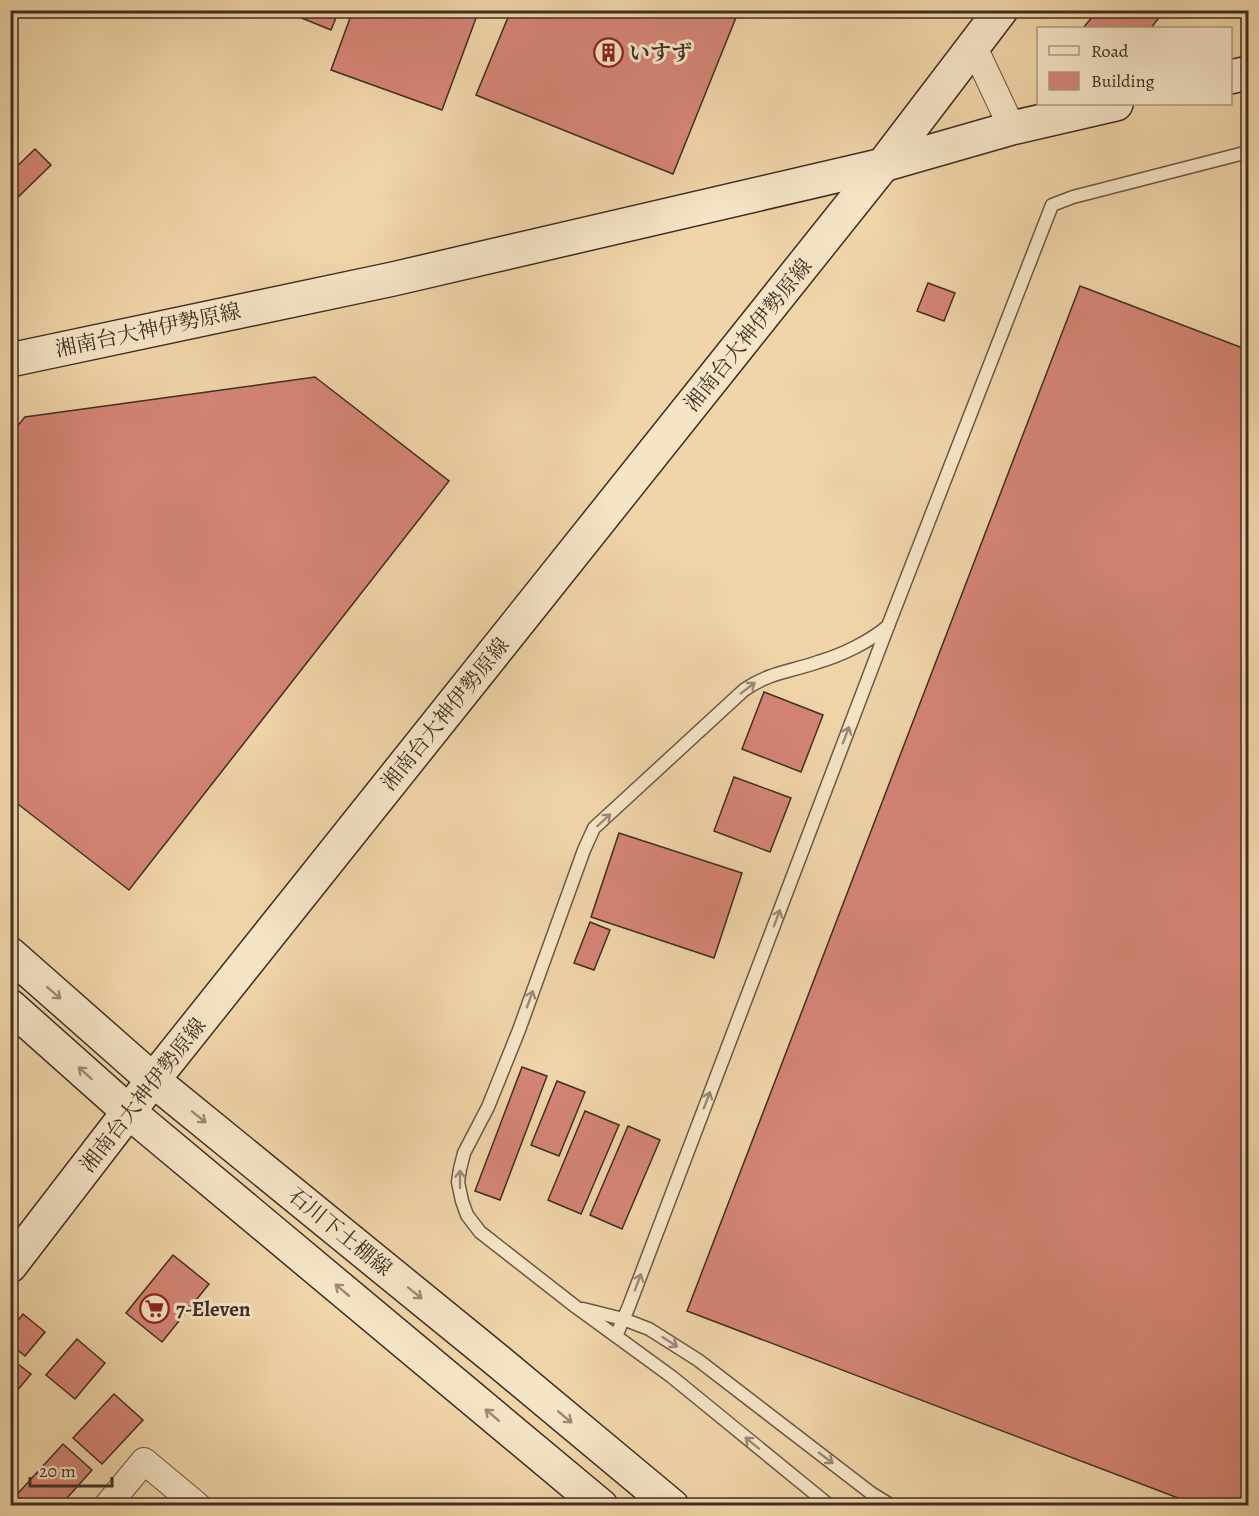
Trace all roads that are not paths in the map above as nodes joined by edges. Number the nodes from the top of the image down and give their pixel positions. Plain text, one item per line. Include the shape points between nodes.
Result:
1 (1001, 10) edge
2 (973, 45) junction
3 (1248, 72) edge
4 (1232, 76) edge
5 (1112, 105) edge
6 (1012, 128) junction
7 (1248, 152) edge
8 (883, 165) junction
9 (10, 360) edge
10 (888, 626) junction
11 (10, 954) edge
12 (10, 1006) edge
13 (153, 1080) junction
14 (129, 1112) junction
15 (10, 1266) edge
16 (576, 1308) junction
17 (623, 1319) junction
18 (616, 1336) junction
19 (107, 1506) edge
20 (198, 1506) edge
21 (602, 1506) edge
22 (672, 1506) edge
23 (830, 1506) edge
24 (892, 1506) edge

1 - 2 street, 湘南台大神伊勢原線
2 - 6 street
2 - 8 street, 湘南台大神伊勢原線
3 - 4 street
5 - 6 street
6 - 8 street
7 - 10 lane via 1052,205
8 - 9 street, 湘南台大神伊勢原線 via 393,279
8 - 13 street, 湘南台大神伊勢原線
16 -> 10 lane via 480,1232 468,1215 458,1182 464,1153 488,1107 594,828 754,683 820,662
17 -> 10 lane
11 -> 13 street, 石川下土棚線
14 -> 12 street, 石川下土棚線
13 - 14 street, 湘南台大神伊勢原線
13 -> 22 street, 石川下土棚線
14 - 15 street, 湘南台大神伊勢原線
21 -> 14 street, 石川下土棚線
16 - 17 lane
16 - 18 lane
17 - 18 lane
17 -> 24 lane via 649,1329 698,1360
23 -> 18 lane
19 - 20 street via 144,1461

